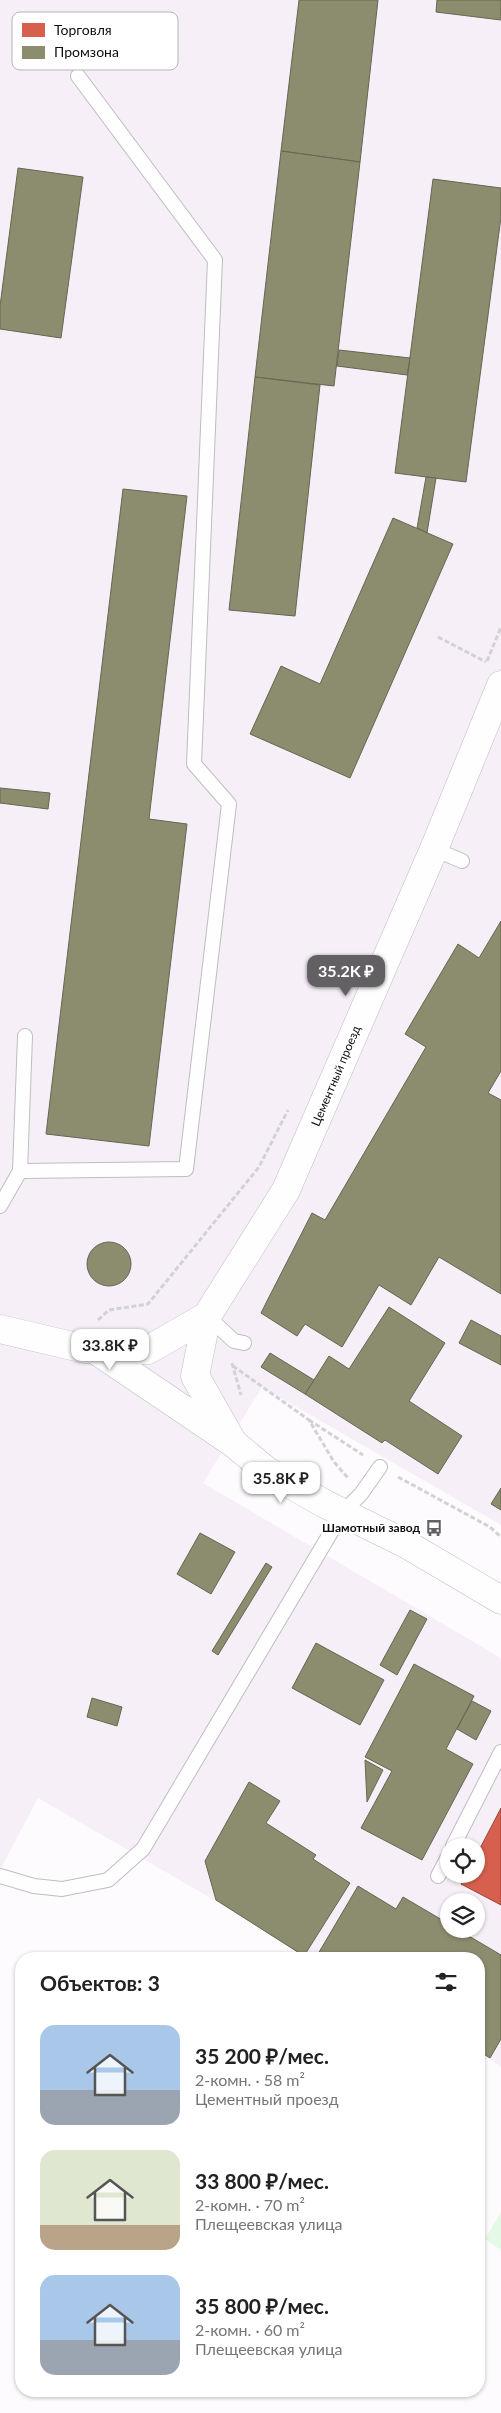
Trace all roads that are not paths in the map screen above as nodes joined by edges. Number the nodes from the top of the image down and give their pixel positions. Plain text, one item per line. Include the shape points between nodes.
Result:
1 (78, 76) dead end
2 (501, 685) edge
3 (434, 849) junction
4 (462, 861) dead end
5 (25, 1036) dead end
6 (20, 1172) junction
7 (0, 1206) edge
8 (207, 1316) junction
9 (0, 1329) edge
10 (239, 1342) road end
11 (94, 1349) junction
12 (233, 1443) junction
13 (380, 1467) road end
14 (352, 1503) junction
15 (500, 1597) edge
16 (501, 1752) edge
17 (457, 1838) edge
18 (440, 1872) edge
19 (0, 1876) edge
20 (438, 1876) dead end

1 - 6 lane via 215,260 194,764 229,804 186,1169
2 - 3 street, Цементный проезд
3 - 4 lane
3 - 8 street, Цементный проезд via 286,1190
5 - 6 lane
6 - 7 lane
8 - 10 lane
8 - 11 street via 148,1350
8 - 12 street via 194,1376
9 - 11 street
11 - 12 street
12 - 14 street via 268,1471
13 - 14 lane
14 - 15 street via 406,1544
14 - 19 lane via 143,1849 108,1880 62,1890
16 - 17 lane
18 - 20 lane

